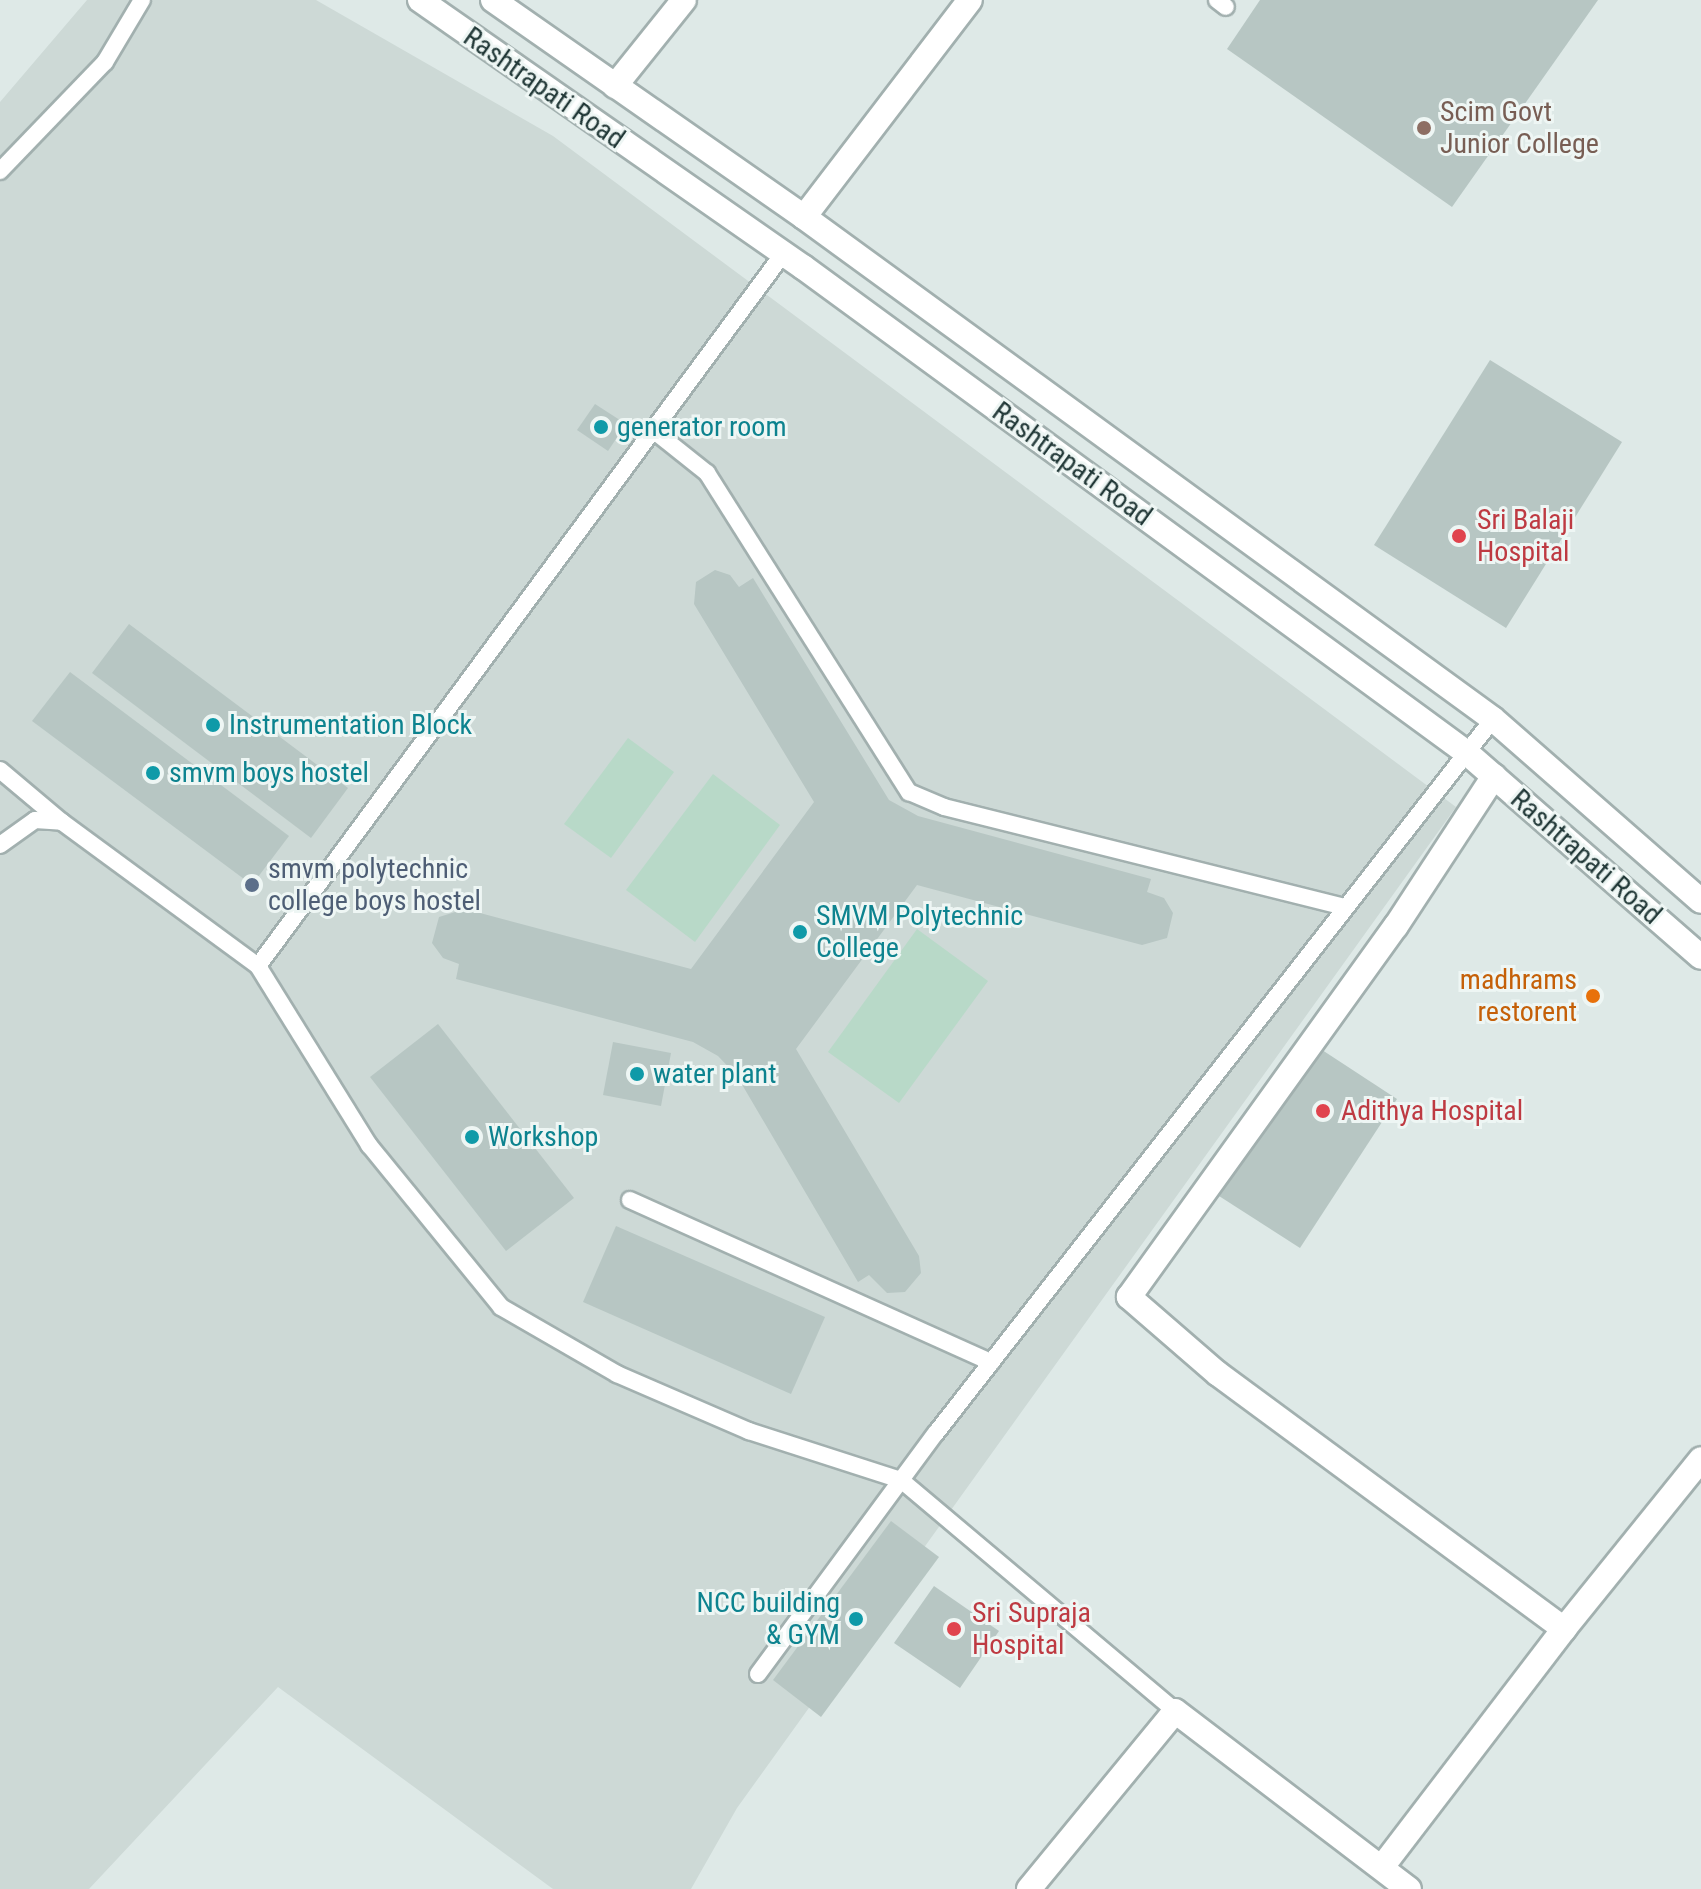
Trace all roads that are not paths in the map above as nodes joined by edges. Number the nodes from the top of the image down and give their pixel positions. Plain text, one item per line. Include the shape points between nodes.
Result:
1 (142, 0) edge
2 (420, 0) edge
3 (493, 0) edge
4 (684, 0) edge
5 (970, 0) edge
6 (615, 86) junction
7 (0, 171) edge
8 (804, 217) junction
9 (783, 254) junction
10 (653, 430) junction
11 (1493, 719) junction
12 (1467, 753) junction
13 (0, 770) edge
14 (1494, 776) junction
15 (62, 822) junction
16 (0, 845) edge
17 (1701, 901) edge
18 (1345, 907) junction
19 (1701, 957) edge
20 (258, 966) junction
21 (630, 1200) dead end
22 (991, 1362) junction
23 (1701, 1459) edge
24 (901, 1480) junction
25 (1564, 1629) junction
26 (758, 1674) dead end
27 (1175, 1711) junction
28 (1382, 1867) junction
29 (1029, 1889) edge
30 (1409, 1889) edge

1 - 7 lane via 105,62
2 - 9 street, Rashtrapati Road
3 - 6 street, Rashtrapati Road
4 - 6 street
5 - 8 street
6 - 8 street, Rashtrapati Road
8 - 11 street, Rashtrapati Road
9 - 10 lane
9 - 12 street, Rashtrapati Road
10 - 18 lane via 707,473 909,792 944,807
10 - 20 lane
11 - 12 lane
11 - 17 street, Rashtrapati Road
12 - 14 street, Rashtrapati Road
12 - 18 lane
13 - 15 lane
14 - 19 street, Rashtrapati Road
14 - 25 street via 1396,926 1129,1297 1218,1374
15 - 16 lane via 35,820
15 - 20 lane
18 - 22 lane
20 - 24 lane via 369,1145 501,1307 632,1380 749,1431
21 - 22 lane
22 - 24 lane
23 - 25 street
24 - 26 lane
24 - 27 lane
25 - 28 street
27 - 28 street
27 - 29 street
28 - 30 street

